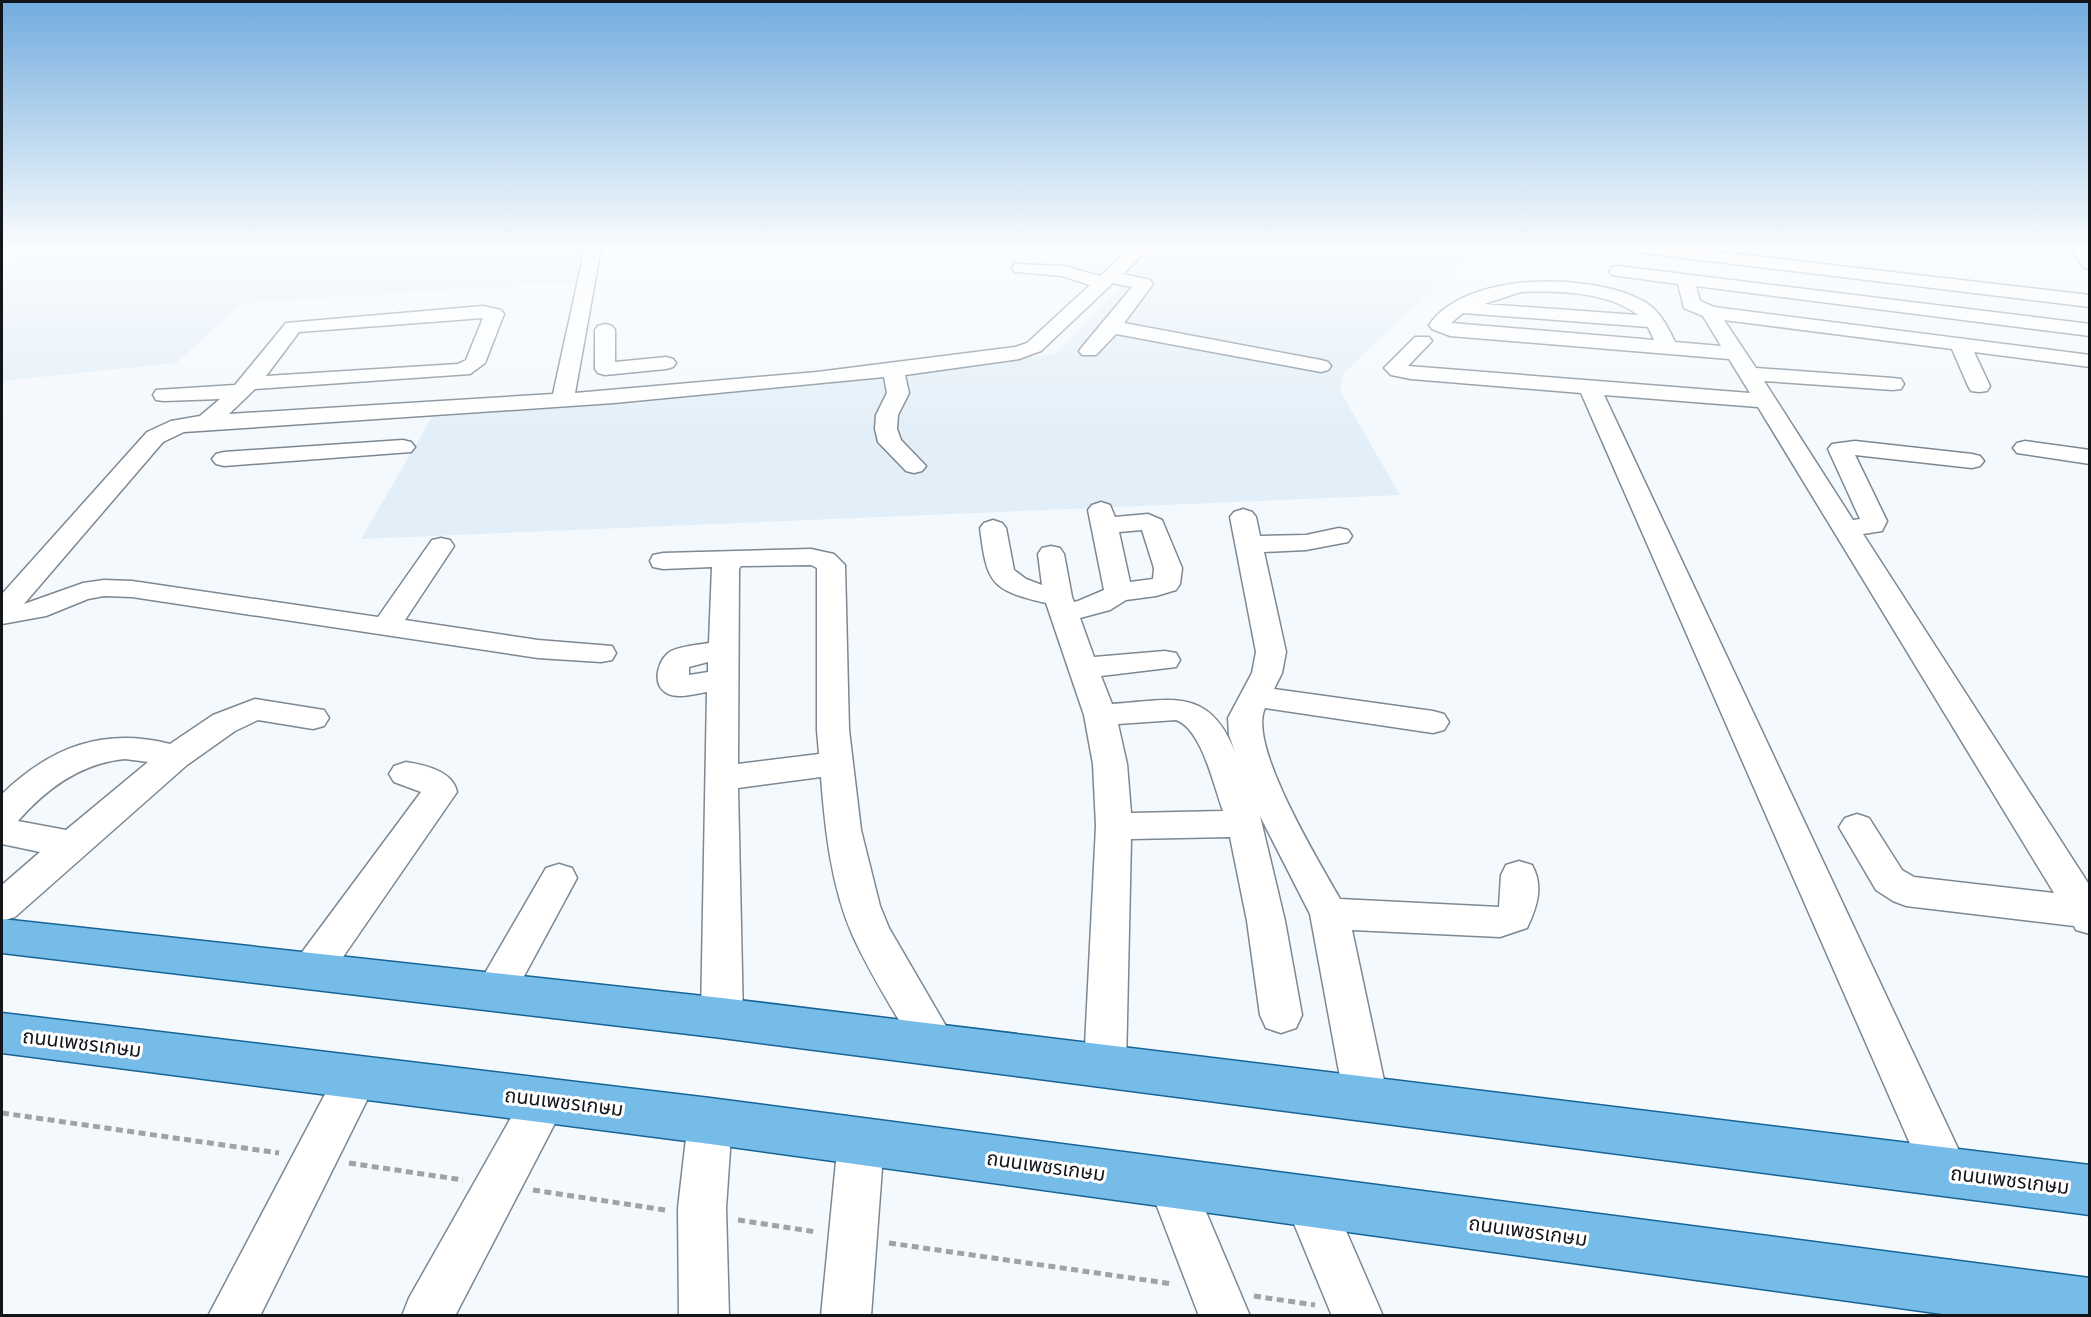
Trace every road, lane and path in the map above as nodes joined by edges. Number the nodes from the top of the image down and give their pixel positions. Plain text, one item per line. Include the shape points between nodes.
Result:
1 (580, 309) edge
2 (1074, 309) edge
3 (1124, 309) edge
4 (1457, 309) edge
5 (1481, 309) edge
6 (1642, 309) edge
7 (1704, 309) edge
8 (1906, 309) edge
9 (1924, 309) edge
10 (1710, 312) junction
11 (1654, 322) junction
12 (1111, 327) junction
13 (605, 330) dead end
14 (2090, 330) edge
15 (1923, 338) junction
16 (1422, 341) dead end
17 (1960, 344) junction
18 (1667, 347) junction
19 (1089, 351) dead end
20 (2090, 361) edge
21 (666, 363) dead end
22 (1743, 363) junction
23 (1321, 366) dead end
24 (605, 369) junction
25 (893, 369) junction
26 (567, 374) junction
27 (1893, 384) dead end
28 (1589, 386) junction
29 (1979, 386) dead end
30 (244, 387) junction
31 (164, 395) dead end
32 (563, 400) junction
33 (1767, 401) junction
34 (252, 419) junction
35 (207, 422) junction
36 (403, 447) dead end
37 (2025, 448) dead end
38 (2090, 457) edge
39 (1972, 461) dead end
40 (914, 466) dead end
41 (993, 528) dead end
42 (1846, 528) junction
43 (1339, 536) dead end
44 (441, 546) dead end
45 (1051, 554) dead end
46 (733, 558) junction
47 (663, 561) dead end
48 (1118, 592) junction
49 (1061, 605) junction
50 (2, 611) edge
51 (2, 616) edge
52 (385, 628) junction
53 (601, 653) dead end
54 (1165, 660) dead end
55 (1084, 668) junction
56 (1256, 697) junction
57 (1100, 715) junction
58 (313, 718) dead end
59 (1433, 722) dead end
60 (176, 757) junction
61 (836, 763) junction
62 (406, 774) dead end
63 (721, 778) junction
64 (2, 816) edge
65 (1245, 824) junction
66 (1114, 826) junction
67 (1857, 827) dead end
68 (2, 831) edge
69 (71, 844) junction
70 (1519, 875) dead end
71 (559, 878) dead end
72 (2, 906) edge
73 (1329, 914) junction
74 (2087, 915) edge
75 (2, 936) edge
76 (311, 971) junction
77 (495, 992) junction
78 (1281, 1015) dead end
79 (722, 1018) junction
80 (2, 1033) edge
81 (936, 1045) junction
82 (1105, 1066) junction
83 (357, 1077) junction
84 (1366, 1099) junction
85 (544, 1100) junction
86 (710, 1120) junction
87 (861, 1141) junction
88 (1945, 1171) junction
89 (1171, 1183) junction
90 (2090, 1190) edge
91 (1309, 1202) junction
92 (2090, 1306) edge
93 (233, 1316) edge
94 (427, 1316) edge
95 (704, 1316) edge
96 (846, 1316) edge
97 (1225, 1316) edge
98 (1358, 1316) edge

1 - 26 street
2 - 25 street via 1034,347 1011,354
3 - 12 street
4 - 18 street via 1439,325 1450,330
5 - 11 street
6 - 11 street
7 - 10 street
8 - 15 street
9 - 14 street
10 - 15 street
10 - 22 street
11 - 18 street
12 - 19 street
12 - 23 street
13 - 24 street
15 - 17 street
16 - 28 street via 1394,368 1411,373
17 - 20 street
17 - 29 street
18 - 22 street
21 - 24 street
22 - 27 street
22 - 33 street
24 - 26 street
25 - 32 street
25 - 40 street via 898,393 887,415 886,429 891,442
26 - 32 street
28 - 33 street
28 - 88 street
30 - 30 street via 293,327 494,314 475,363 463,370
30 - 31 street
30 - 35 street
32 - 34 street
33 - 42 street
34 - 35 street
34 - 36 street via 218,467
35 - 50 street via 179,426 155,437
37 - 38 street
39 - 42 street via 1840,449 1874,521 1873,526 1866,528
41 - 49 street via 999,568 1018,586
42 - 74 street
43 - 56 street via 1299,544 1246,530 1271,652
44 - 52 street
45 - 49 street
46 - 47 street
46 - 61 street via 811,557 831,566
46 - 63 street via 725,568
48 - 48 street via 1103,518 1148,522 1153,525 1168,568 1166,584
48 - 49 street via 1088,609
49 - 55 street
51 - 52 street via 36,610 59,598 104,588
52 - 53 street via 561,652
54 - 55 street
55 - 57 street
56 - 59 street
56 - 73 street via 1244,718 1245,735 1269,801
57 - 65 street via 1176,710 1200,720 1213,738
57 - 66 street via 1110,764
58 - 60 street via 255,709 242,712
60 - 64 street via 141,749 99,750 51,772 15,800
60 - 69 street
61 - 63 street
61 - 81 street via 843,830 861,906 871,933
62 - 76 street via 420,776 439,787 440,792
63 - 79 street
65 - 66 street
65 - 78 street
66 - 82 street
67 - 74 street via 1889,880 1906,891
68 - 69 street
69 - 72 street
70 - 73 street via 1516,911 1513,917 1500,922
71 - 77 street
73 - 84 street
75 - 76 main road, ถนนเพชรเกษม
76 - 77 main road, ถนนเพชรเกษม
77 - 79 main road, ถนนเพชรเกษม
79 - 81 main road, ถนนเพชรเกษม
80 - 83 main road, ถนนเพชรเกษม
81 - 82 main road, ถนนเพชรเกษม
82 - 84 main road, ถนนเพชรเกษม
83 - 85 main road, ถนนเพชรเกษม
83 - 93 street
84 - 88 main road, ถนนเพชรเกษม
85 - 86 main road, ถนนเพชรเกษม
85 - 94 street
86 - 87 main road, ถนนเพชรเกษม
86 - 95 street via 702,1208
87 - 89 main road, ถนนเพชรเกษม
87 - 96 street
88 - 90 main road, ถนนเพชรเกษม
89 - 91 main road, ถนนเพชรเกษม
89 - 97 street
91 - 92 main road, ถนนเพชรเกษม
91 - 98 street

